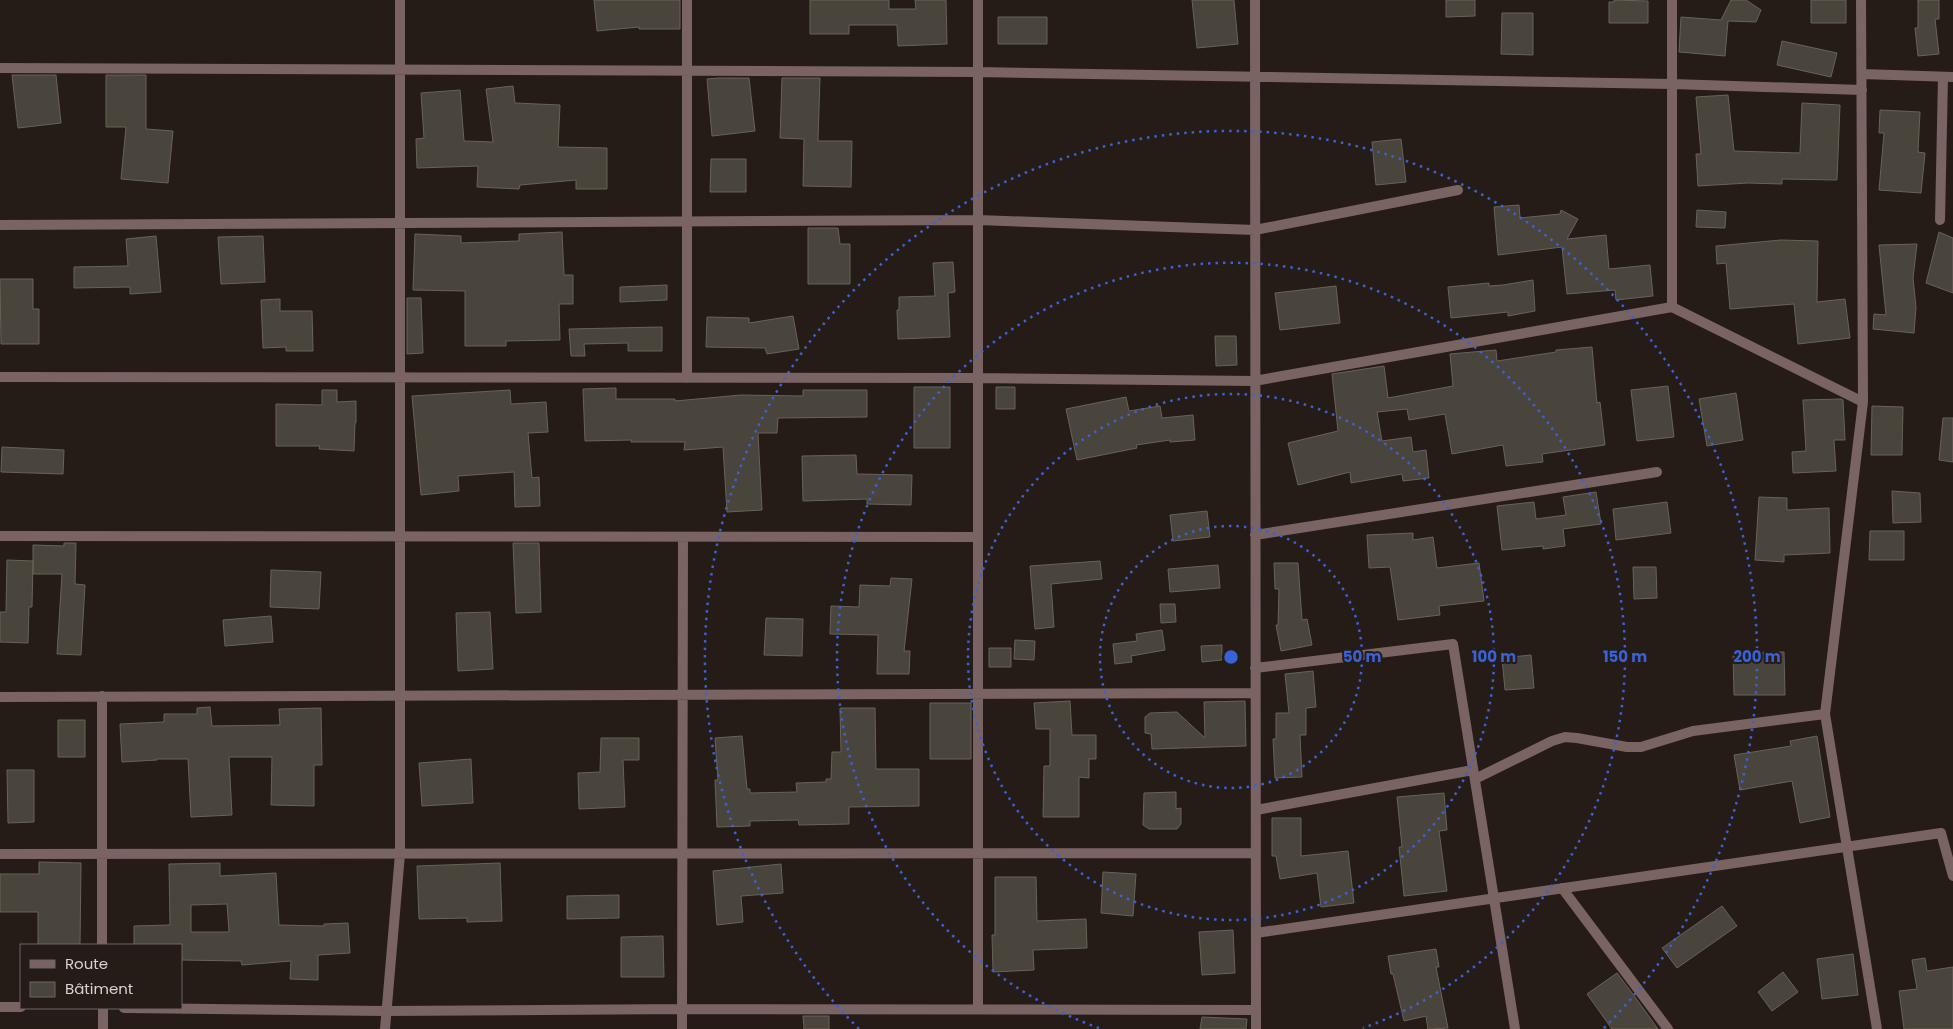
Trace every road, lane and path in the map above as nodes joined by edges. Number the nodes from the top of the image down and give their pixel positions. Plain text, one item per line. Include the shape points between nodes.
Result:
1 (400, 0) edge
2 (686, 0) edge
3 (978, 0) edge
4 (1255, 0) edge
5 (1672, 0) edge
6 (1861, 0) edge
7 (0, 68) edge
8 (400, 70) junction
9 (686, 71) junction
10 (978, 72) junction
11 (1862, 74) junction
12 (1255, 76) junction
13 (1948, 77) edge
14 (1672, 84) junction
15 (1862, 90) junction
16 (1458, 190) dead end
17 (978, 220) junction
18 (1940, 220) dead end
19 (686, 222) junction
20 (400, 223) junction
21 (0, 225) edge
22 (1255, 230) junction
23 (1672, 307) junction
24 (0, 377) edge
25 (400, 377) junction
26 (687, 378) junction
27 (978, 378) junction
28 (1254, 381) junction
29 (1862, 402) junction
30 (1657, 472) dead end
31 (1255, 535) junction
32 (0, 536) edge
33 (400, 536) junction
34 (683, 537) junction
35 (978, 537) junction
36 (1255, 668) junction
37 (978, 694) junction
38 (1255, 694) junction
39 (683, 695) junction
40 (0, 696) edge
41 (102, 696) junction
42 (400, 696) junction
43 (1825, 714) junction
44 (1474, 774) junction
45 (1256, 810) junction
46 (1847, 847) junction
47 (682, 853) junction
48 (978, 853) junction
49 (1256, 853) junction
50 (0, 854) edge
51 (102, 854) junction
52 (400, 854) junction
53 (1953, 876) edge
54 (1562, 888) junction
55 (1494, 898) junction
56 (1256, 934) junction
57 (102, 944) edge
58 (0, 1007) edge
59 (20, 1007) edge
60 (102, 1009) edge
61 (182, 1009) edge
62 (682, 1009) junction
63 (978, 1010) junction
64 (1256, 1010) junction
65 (385, 1011) junction
66 (102, 1029) edge
67 (385, 1029) edge
68 (682, 1029) edge
69 (1256, 1029) edge
70 (1515, 1029) edge
71 (1668, 1029) edge
72 (1878, 1029) edge

1 - 8 street
2 - 9 street
3 - 10 street
4 - 12 street
5 - 14 street
6 - 11 street
7 - 8 street
8 - 9 street
8 - 20 street
9 - 10 street
9 - 19 street
10 - 12 street
10 - 17 street
11 - 13 street
11 - 15 street
12 - 14 street
12 - 22 street
13 - 18 street
14 - 15 street
14 - 23 street
15 - 29 street
16 - 22 street
17 - 19 street
17 - 22 street
17 - 27 street
19 - 20 street
19 - 26 street
20 - 21 street
20 - 25 street
22 - 28 street
23 - 28 street
23 - 29 street
24 - 25 street
25 - 26 street
25 - 33 street
26 - 27 street
27 - 28 street
27 - 35 street
28 - 31 street
29 - 43 street
30 - 31 street
31 - 36 street
32 - 33 street
33 - 34 street
33 - 42 street
34 - 35 street
34 - 39 street
35 - 37 street
36 - 38 street
36 - 44 street via 1453,644
37 - 38 street
37 - 39 street
37 - 48 street
38 - 45 street
39 - 42 street
39 - 47 street
40 - 41 street
41 - 42 street
41 - 51 street
42 - 52 street
43 - 44 street via 1693,731 1641,747 1565,737
43 - 46 street
44 - 45 street
44 - 55 street
45 - 49 street
46 - 53 street via 1941,833
46 - 54 street
46 - 72 street
47 - 48 street
47 - 52 street
47 - 62 street
48 - 49 street
48 - 63 street
49 - 56 street
50 - 51 street
51 - 52 street
51 - 57 street
52 - 65 street
54 - 55 street
54 - 71 street
55 - 56 street
55 - 70 street
56 - 64 street
58 - 59 street
60 - 66 street
61 - 65 street
62 - 63 street
62 - 65 street
62 - 68 street
63 - 64 street
64 - 69 street
65 - 67 street

